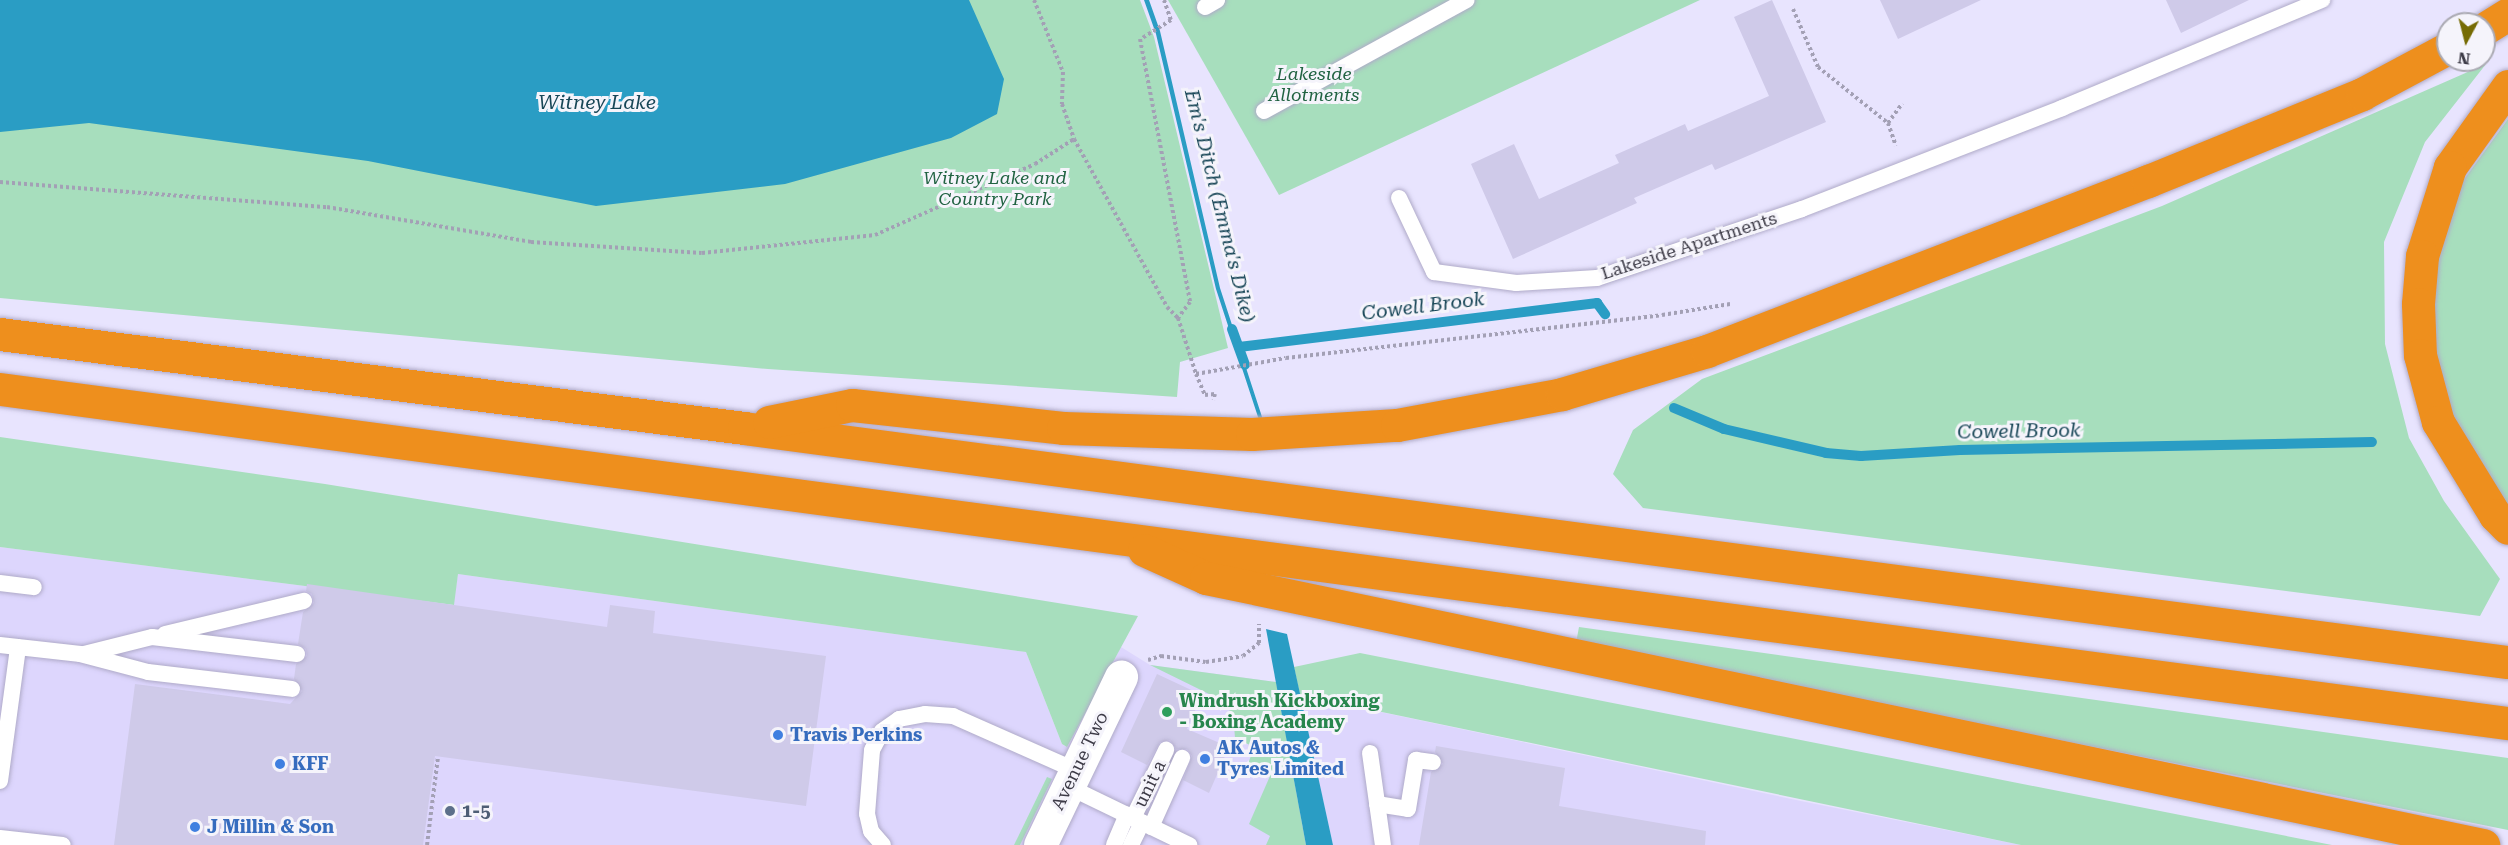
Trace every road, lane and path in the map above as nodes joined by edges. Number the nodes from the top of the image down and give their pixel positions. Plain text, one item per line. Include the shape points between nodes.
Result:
1 (1034, 0) edge
2 (1164, 0) edge
3 (1467, 0) edge
4 (2322, 0) edge
5 (1793, 9) dead end
6 (2436, 54) edge
7 (2508, 87) edge
8 (1902, 104) dead end
9 (1264, 111) dead end
10 (1888, 123) junction
11 (1074, 139) junction
12 (1897, 149) dead end
13 (0, 182) edge
14 (1399, 198) dead end
15 (1733, 303) dead end
16 (1178, 318) junction
17 (0, 334) edge
18 (1196, 374) junction
19 (0, 389) edge
20 (1209, 410) dead end
21 (744, 428) junction
22 (2508, 528) edge
23 (1110, 535) junction
24 (0, 583) edge
25 (34, 586) dead end
26 (304, 602) dead end
27 (1259, 624) dead end
28 (152, 637) junction
29 (0, 645) edge
30 (18, 647) junction
31 (80, 654) junction
32 (297, 654) dead end
33 (2508, 662) edge
34 (1132, 673) joint
35 (292, 689) dead end
36 (2508, 723) edge
37 (1166, 750) dead end
38 (1370, 753) dead end
39 (438, 757) dead end
40 (1182, 758) dead end
41 (1433, 762) dead end
42 (1071, 778) junction
43 (0, 781) edge
44 (1377, 804) junction
45 (1138, 821) junction
46 (0, 837) edge
47 (63, 845) edge
48 (427, 845) edge
49 (883, 845) edge
50 (1040, 845) edge
51 (1114, 845) edge
52 (1131, 845) edge
53 (1189, 845) edge
54 (1383, 845) edge
55 (2483, 845) edge

1 - 11 path via 1063,72 1062,104
2 - 16 path via 1171,20 1140,39 1190,302
3 - 9 lane
4 - 14 lane, Lakeside Apartments via 1802,209 1597,278 1516,283 1434,272
5 - 10 path via 1818,67
6 - 21 highway via 2362,94 2148,181 1707,351 1563,394 1396,425 1252,434 1063,428 852,405
7 - 22 highway via 2450,167 2422,256 2418,304 2420,355 2438,422 2495,515
8 - 10 path
10 - 12 path
11 - 13 path via 1035,164 875,235 702,254 531,242 327,207
11 - 16 path via 1167,307
15 - 18 path via 1662,315 1286,358
16 - 18 path
17 - 21 highway
18 - 20 path via 1205,395 1215,394
19 - 23 highway
21 - 33 highway
23 - 36 highway
23 - 55 highway via 1206,578
24 - 25 lane
26 - 28 lane
27 - 34 path via 1259,643 1243,656 1206,662 1161,656 1148,660
28 - 31 lane
28 - 32 lane
29 - 30 lane
30 - 31 lane
30 - 43 lane
31 - 35 lane via 148,672
34 - 42 street, Avenue Two
37 - 45 lane, unit a
38 - 44 lane
39 - 48 path
40 - 45 lane
41 - 44 lane via 1416,760 1408,809
42 - 45 lane
42 - 49 lane via 953,716 925,714 899,720 882,731 871,760 867,814 871,831
42 - 50 street, Avenue Two
44 - 54 lane
45 - 51 lane
45 - 52 lane
45 - 53 lane
46 - 47 lane

